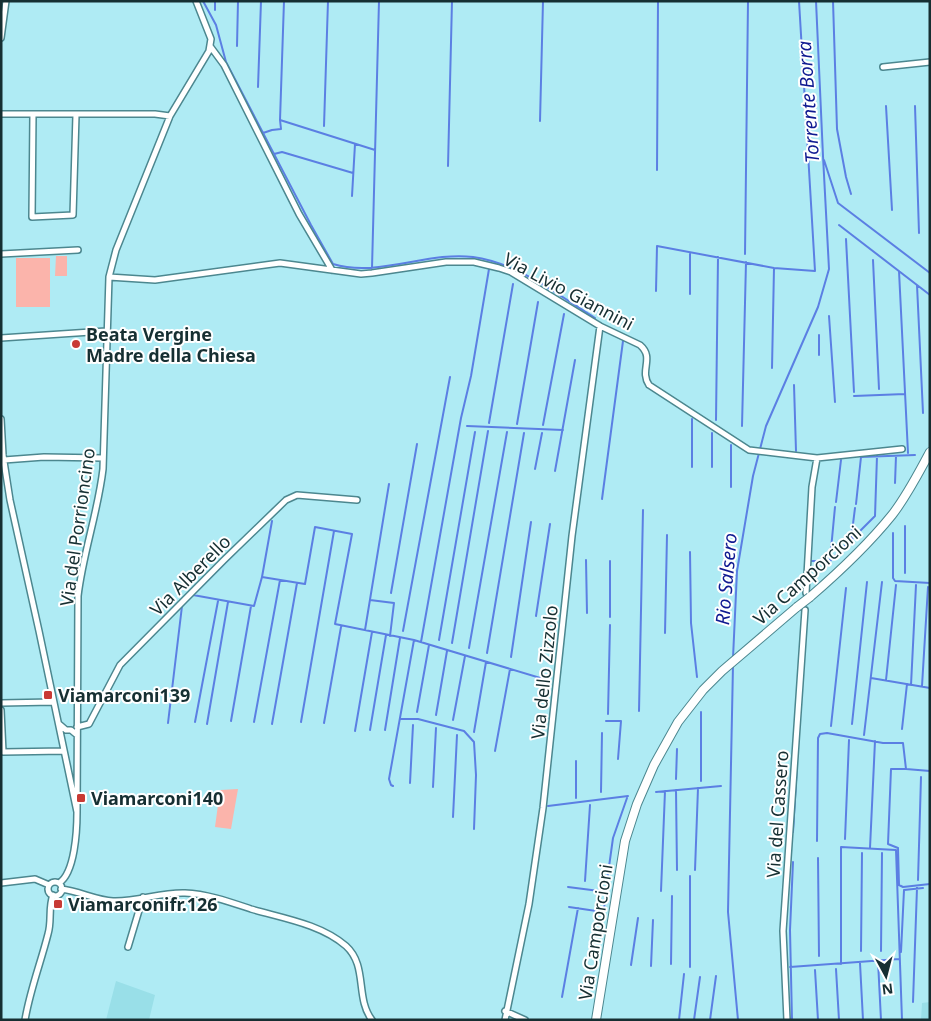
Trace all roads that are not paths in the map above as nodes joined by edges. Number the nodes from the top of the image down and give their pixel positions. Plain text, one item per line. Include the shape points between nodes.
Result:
1 (6, 1) edge
2 (196, 1) edge
3 (1, 38) edge
4 (210, 46) junction
5 (930, 62) edge
6 (883, 67) dead end
7 (1, 114) edge
8 (33, 114) junction
9 (76, 115) junction
10 (170, 116) junction
11 (78, 250) dead end
12 (1, 254) edge
13 (332, 270) junction
14 (109, 277) junction
15 (600, 326) junction
16 (106, 331) junction
17 (1, 338) edge
18 (1, 419) edge
19 (902, 449) dead end
20 (930, 452) edge
21 (3, 457) edge
22 (103, 458) junction
23 (817, 458) junction
24 (357, 500) dead end
25 (808, 595) junction
26 (801, 609) junction
27 (53, 702) junction
28 (1, 703) edge
29 (1, 710) edge
30 (58, 724) junction
31 (77, 726) junction
32 (68, 730) junction
33 (77, 735) junction
34 (61, 736) junction
35 (64, 751) junction
36 (66, 757) junction
37 (77, 759) junction
38 (77, 812) junction
39 (1, 883) edge
40 (59, 883) junction
41 (49, 885) junction
42 (61, 889) junction
43 (53, 895) junction
44 (143, 897) junction
45 (128, 947) dead end
46 (506, 1011) junction
47 (25, 1020) edge
48 (372, 1020) edge
49 (505, 1020) edge
50 (525, 1020) edge
51 (596, 1020) edge
52 (787, 1020) edge

1 - 3 street
2 - 4 street
4 - 10 street, Via del Porrioncino
4 - 13 street via 224,65 299,214
5 - 6 street
7 - 8 street
8 - 9 street
8 - 9 street via 32,216 73,215
9 - 10 street
10 - 14 street, Via del Porrioncino via 116,250
11 - 12 street
13 - 14 street, Via Livio Giannini via 280,264 155,280
13 - 15 street, Via Livio Giannini via 372,273 446,262 486,264 511,272
14 - 16 street, Via del Porrioncino
15 - 23 street, Via Livio Giannini via 646,350 645,377 649,385 738,444 752,451
15 - 46 street, Via dello Zizzolo via 572,536 543,808 529,904
16 - 17 street
16 - 22 street, Via del Porrioncino
18 - 21 street
19 - 23 street, Via Livio Giannini
20 - 25 main road, Via Camporcioni via 893,514 855,557
21 - 22 street
21 - 27 street
22 - 31 street, Via del Porrioncino via 99,494 80,576
23 - 25 street via 812,487
24 - 31 street, Via Alberello via 297,495 286,500 120,665 89,724
25 - 26 main road, Via Camporcioni, bridge
26 - 51 main road, Via Camporcioni via 743,652 703,690 678,722 654,765 625,841
26 - 52 street, Via del Cassero via 784,931
27 - 28 street
27 - 30 street
29 - 35 street via 3,752
30 - 32 street
30 - 34 street
31 - 32 street, Via Alberello
31 - 33 street, Via del Porrioncino
32 - 33 street
32 - 34 street, Via Alberello
33 - 37 street, Via del Porrioncino
34 - 35 street
35 - 36 street
36 - 37 street via 71,763
36 - 38 street
37 - 38 street, Via del Porrioncino
38 - 40 street via 73,854 64,879
39 - 41 street via 35,879
40 - 41 street
40 - 42 street
41 - 43 street via 48,890
42 - 43 street via 58,895
42 - 44 street via 107,900
43 - 47 street via 49,929
44 - 45 street
44 - 48 street via 182,893 204,895 330,935 346,947 358,964 364,1007
46 - 49 street, Via dello Zizzolo
46 - 50 street

